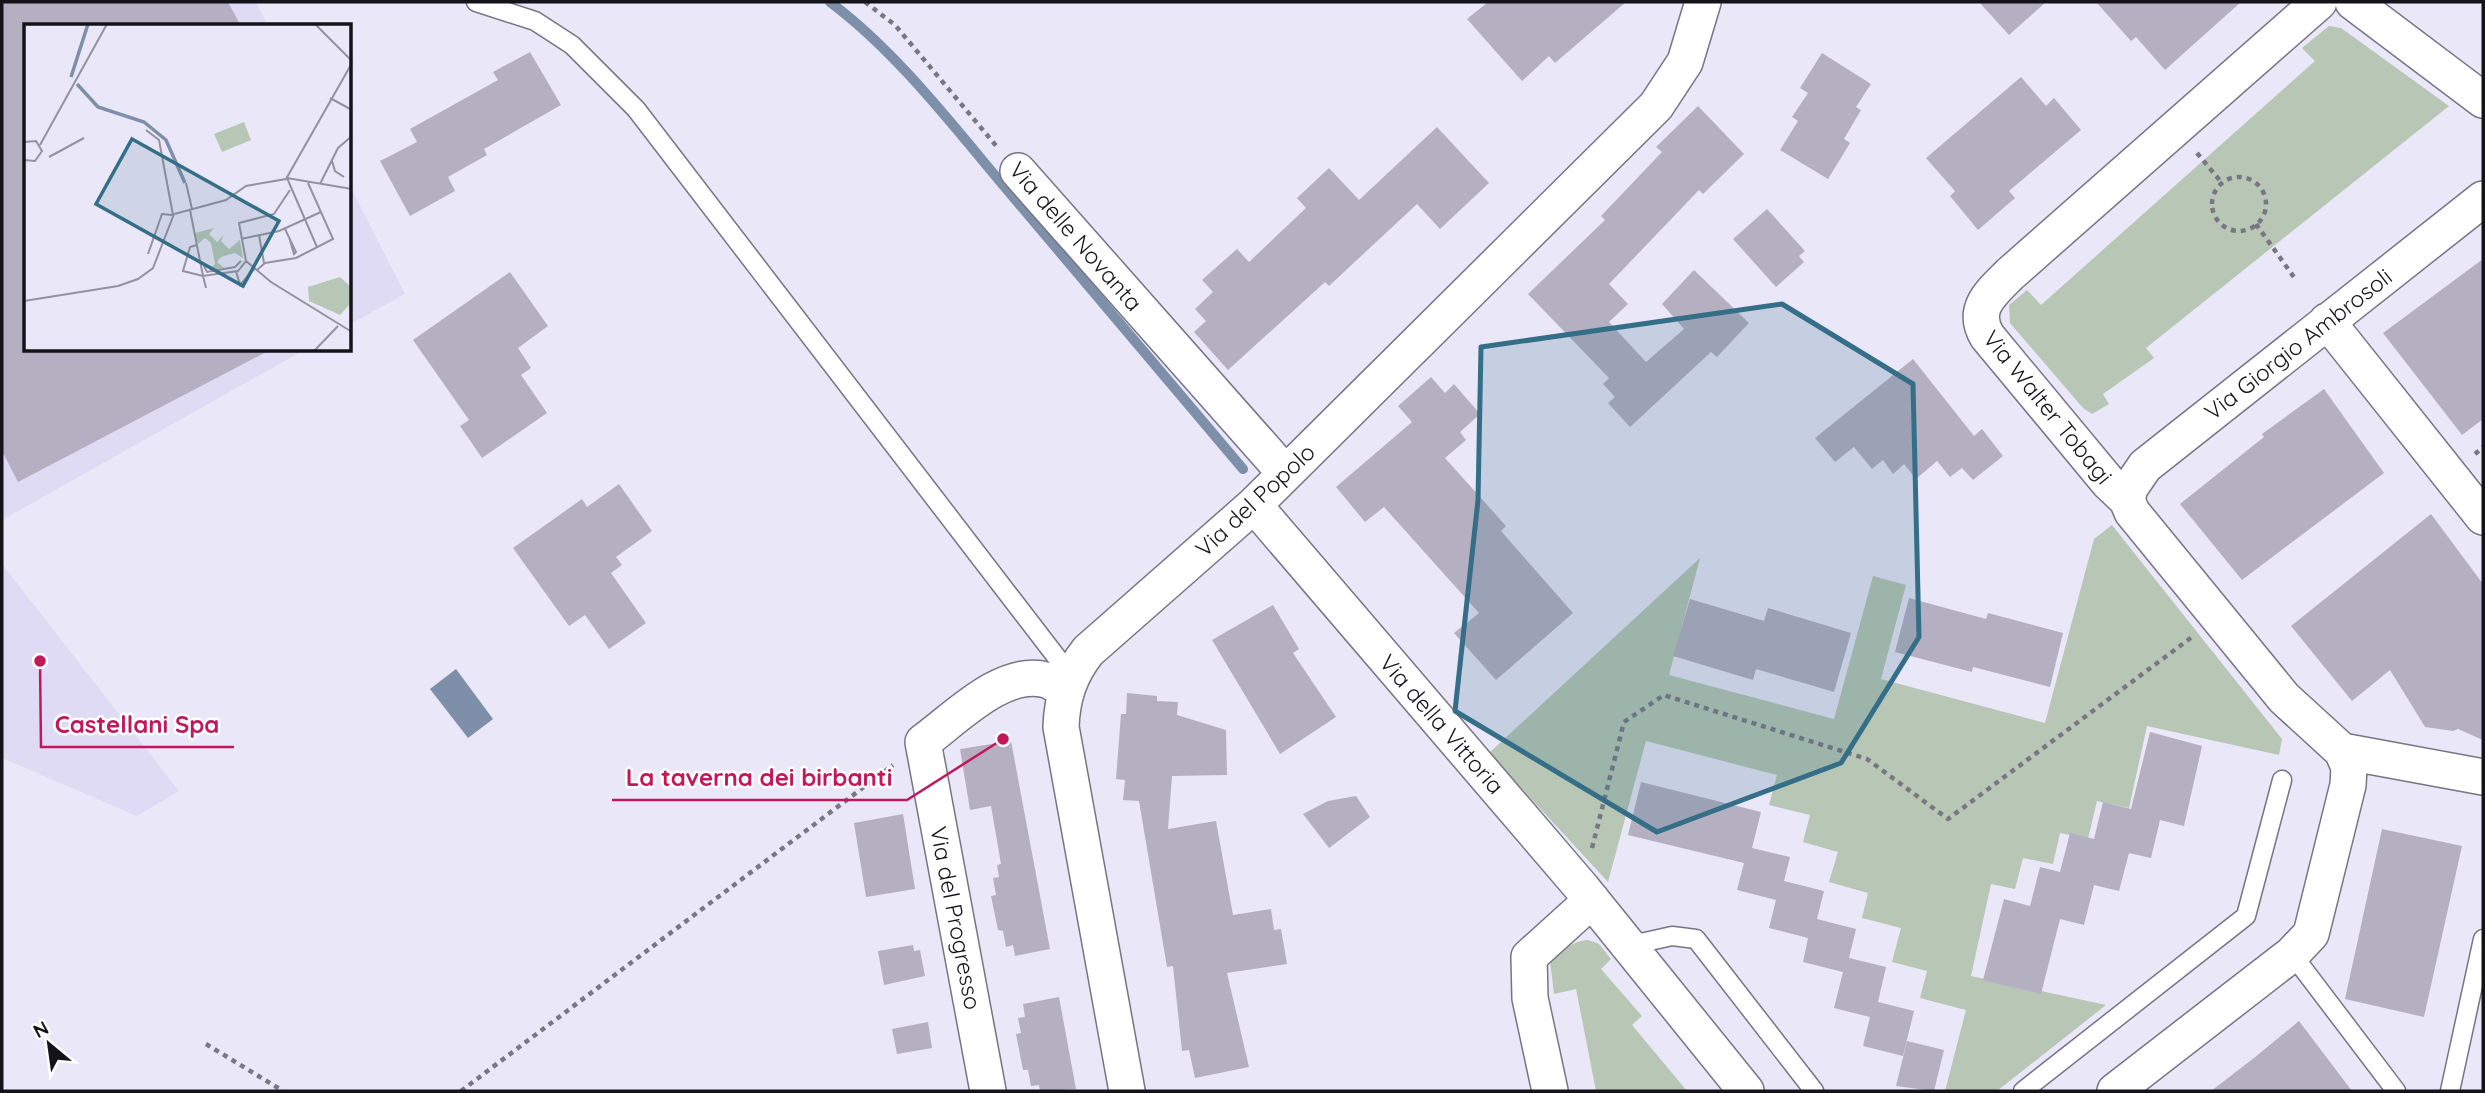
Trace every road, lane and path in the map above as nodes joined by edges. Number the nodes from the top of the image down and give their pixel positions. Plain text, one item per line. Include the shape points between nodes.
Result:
1 (476, 2) edge
2 (865, 2) edge
3 (1703, 2) edge
4 (2319, 2) edge
5 (2353, 2) edge
6 (2483, 100) edge
7 (1018, 171) joint
8 (2483, 199) edge
9 (2256, 224) junction
10 (2296, 280) dead end
11 (2327, 321) junction
12 (1285, 473) junction
13 (2127, 500) junction
14 (1254, 505) junction
15 (2483, 517) edge
16 (2218, 618) junction
17 (1068, 684) junction
18 (923, 742) junction
19 (2342, 751) junction
20 (2483, 777) edge
21 (2283, 780) dead end
22 (1587, 894) junction
23 (2483, 939) edge
24 (1627, 946) junction
25 (2292, 954) junction
26 (206, 1044) dead end
27 (283, 1091) edge
28 (461, 1091) edge
29 (988, 1091) edge
30 (1127, 1091) edge
31 (1550, 1091) edge
32 (1746, 1091) edge
33 (1814, 1091) edge
34 (2023, 1091) edge
35 (2115, 1091) edge
36 (2396, 1091) edge
37 (2450, 1091) edge

1 - 17 lane via 535,21 572,45 636,109
2 - 7 path, Via delle Novanta via 895,25
3 - 12 street, Via del Popolo via 1685,62 1656,106
4 - 13 street, Via Walter Tobagi via 2010,274 1982,304 1981,326 1987,336
5 - 6 street
7 - 12 street, Via delle Novanta
8 - 11 street, Via Giorgio Ambrosoli
9 - 9 path via 2266,207 2262,189 2239,177 2222,183 2212,205 2218,221 2233,231
9 - 10 path
11 - 13 street, Via Giorgio Ambrosoli via 2145,466
11 - 15 street
12 - 14 street, Via del Popolo
13 - 16 street, Via Walter Tobagi
14 - 17 street, Via del Popolo via 1088,651
14 - 22 street, Via della Vittoria
16 - 19 street, Via Walter Tobagi via 2284,698
16 - 22 path via 1948,819 1867,759 1664,695 1624,722
17 - 18 street via 1014,681 997,688
17 - 30 street, Via del Popolo via 1061,727
18 - 28 path
18 - 29 street, Via del Progresso
19 - 20 street
19 - 25 street via 2349,767 2341,815 2311,934
21 - 34 lane via 2246,916
22 - 24 street, Via della Vittoria
22 - 31 street via 1529,957 1530,998
23 - 37 lane
24 - 32 street, Via della Vittoria
24 - 33 lane via 1672,936 1696,939
25 - 35 street
25 - 36 lane
26 - 27 path

